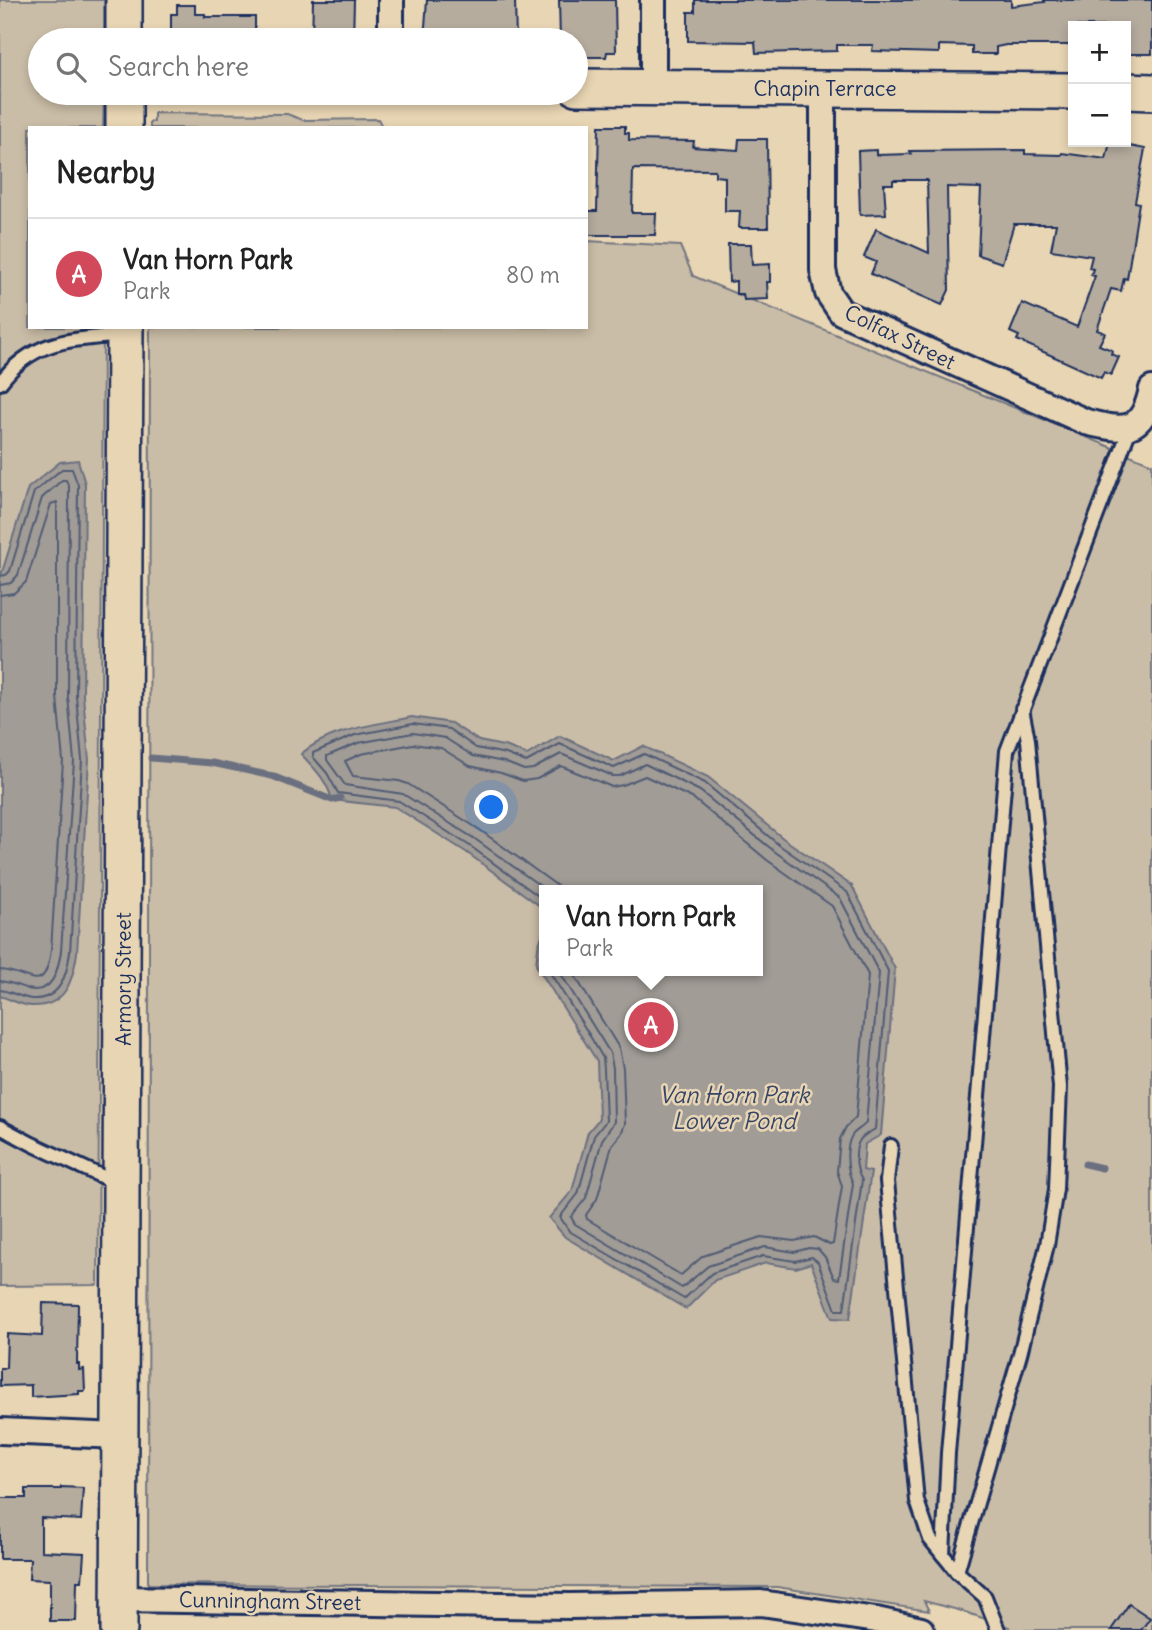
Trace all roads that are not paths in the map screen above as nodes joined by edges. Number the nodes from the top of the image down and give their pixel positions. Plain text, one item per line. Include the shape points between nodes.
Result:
1 (124, 0) edge
2 (391, 0) edge
3 (653, 0) edge
4 (124, 28) edge
5 (391, 28) edge
6 (588, 87) edge
7 (653, 87) junction
8 (823, 88) junction
9 (1068, 91) edge
10 (1131, 91) edge
11 (1152, 92) edge
12 (124, 105) edge
13 (124, 126) edge
14 (125, 331) edge
15 (0, 383) edge
16 (1152, 389) edge
17 (1130, 426) junction
18 (1022, 709) junction
19 (0, 1127) edge
20 (891, 1146) dead end
21 (121, 1185) junction
22 (0, 1431) edge
23 (120, 1436) junction
24 (943, 1555) junction
25 (957, 1572) junction
26 (119, 1614) edge
27 (921, 1630) edge
28 (998, 1630) edge

1 - 4 main road
2 - 5 street
3 - 7 street
6 - 7 main road, Chapin Terrace
7 - 8 main road, Chapin Terrace
8 - 9 main road, Chapin Terrace
8 - 17 street, Colfax Street via 823,270 828,293 841,312 1086,422 1119,429
10 - 11 main road
12 - 13 main road
14 - 15 lane via 29,353
14 - 21 main road, Armory Street
16 - 17 street via 1140,420
17 - 18 lane
18 - 24 lane via 1007,751
18 - 25 lane via 1060,1087 1056,1189 1020,1354
19 - 21 lane
20 - 24 lane via 887,1181 917,1501 930,1539
21 - 23 main road, Armory Street
22 - 23 street
23 - 26 main road, Armory Street
24 - 25 lane
25 - 28 lane via 985,1597
26 - 27 street, Cunningham Street via 761,1603

